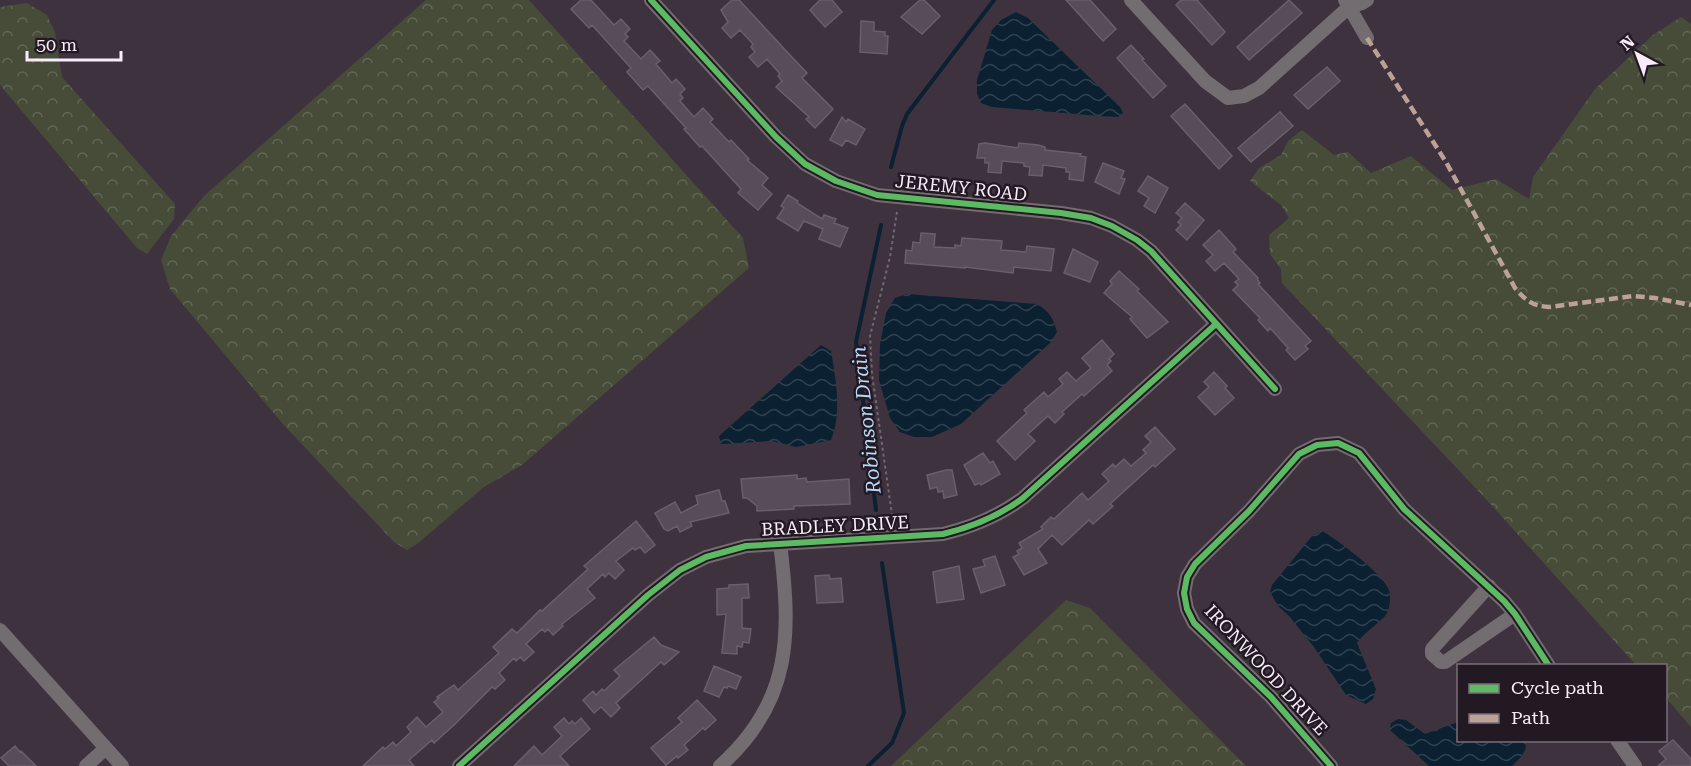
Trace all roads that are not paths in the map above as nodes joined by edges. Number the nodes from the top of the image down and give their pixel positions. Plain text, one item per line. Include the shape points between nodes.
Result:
1 (651, 0) edge
2 (1131, 0) edge
3 (1367, 0) edge
4 (1347, 3) edge
5 (1367, 38) dead end
6 (1216, 324) junction
7 (1275, 389) dead end
8 (780, 543) junction
9 (1489, 586) junction
10 (1515, 614) junction
11 (0, 630) edge
12 (1548, 664) edge
13 (1618, 742) edge
14 (105, 748) junction
15 (86, 766) edge
16 (122, 766) edge
17 (459, 766) edge
18 (720, 766) edge
19 (1331, 766) edge
20 (1635, 766) edge

1 - 6 street, JEREMY ROAD via 776,137 815,171 877,195 1061,213 1112,226 1151,251
2 - 4 street via 1205,81 1228,98 1244,96 1259,88
3 - 4 street
4 - 5 street
6 - 7 street, JEREMY ROAD
6 - 8 street, BRADLEY DRIVE via 1023,498 995,516 943,534
8 - 17 street, BRADLEY DRIVE via 722,551 667,578
8 - 18 street via 786,630 782,665 759,722
9 - 10 street, IRONWOOD DRIVE
9 - 10 street via 1432,649 1432,654 1445,662
9 - 19 street, IRONWOOD DRIVE via 1404,509 1359,453 1344,445 1323,443 1304,451 1191,569 1184,585 1187,609 1194,623 1271,697
10 - 12 street, IRONWOOD DRIVE
11 - 14 street
13 - 20 street
14 - 15 street
14 - 16 street

